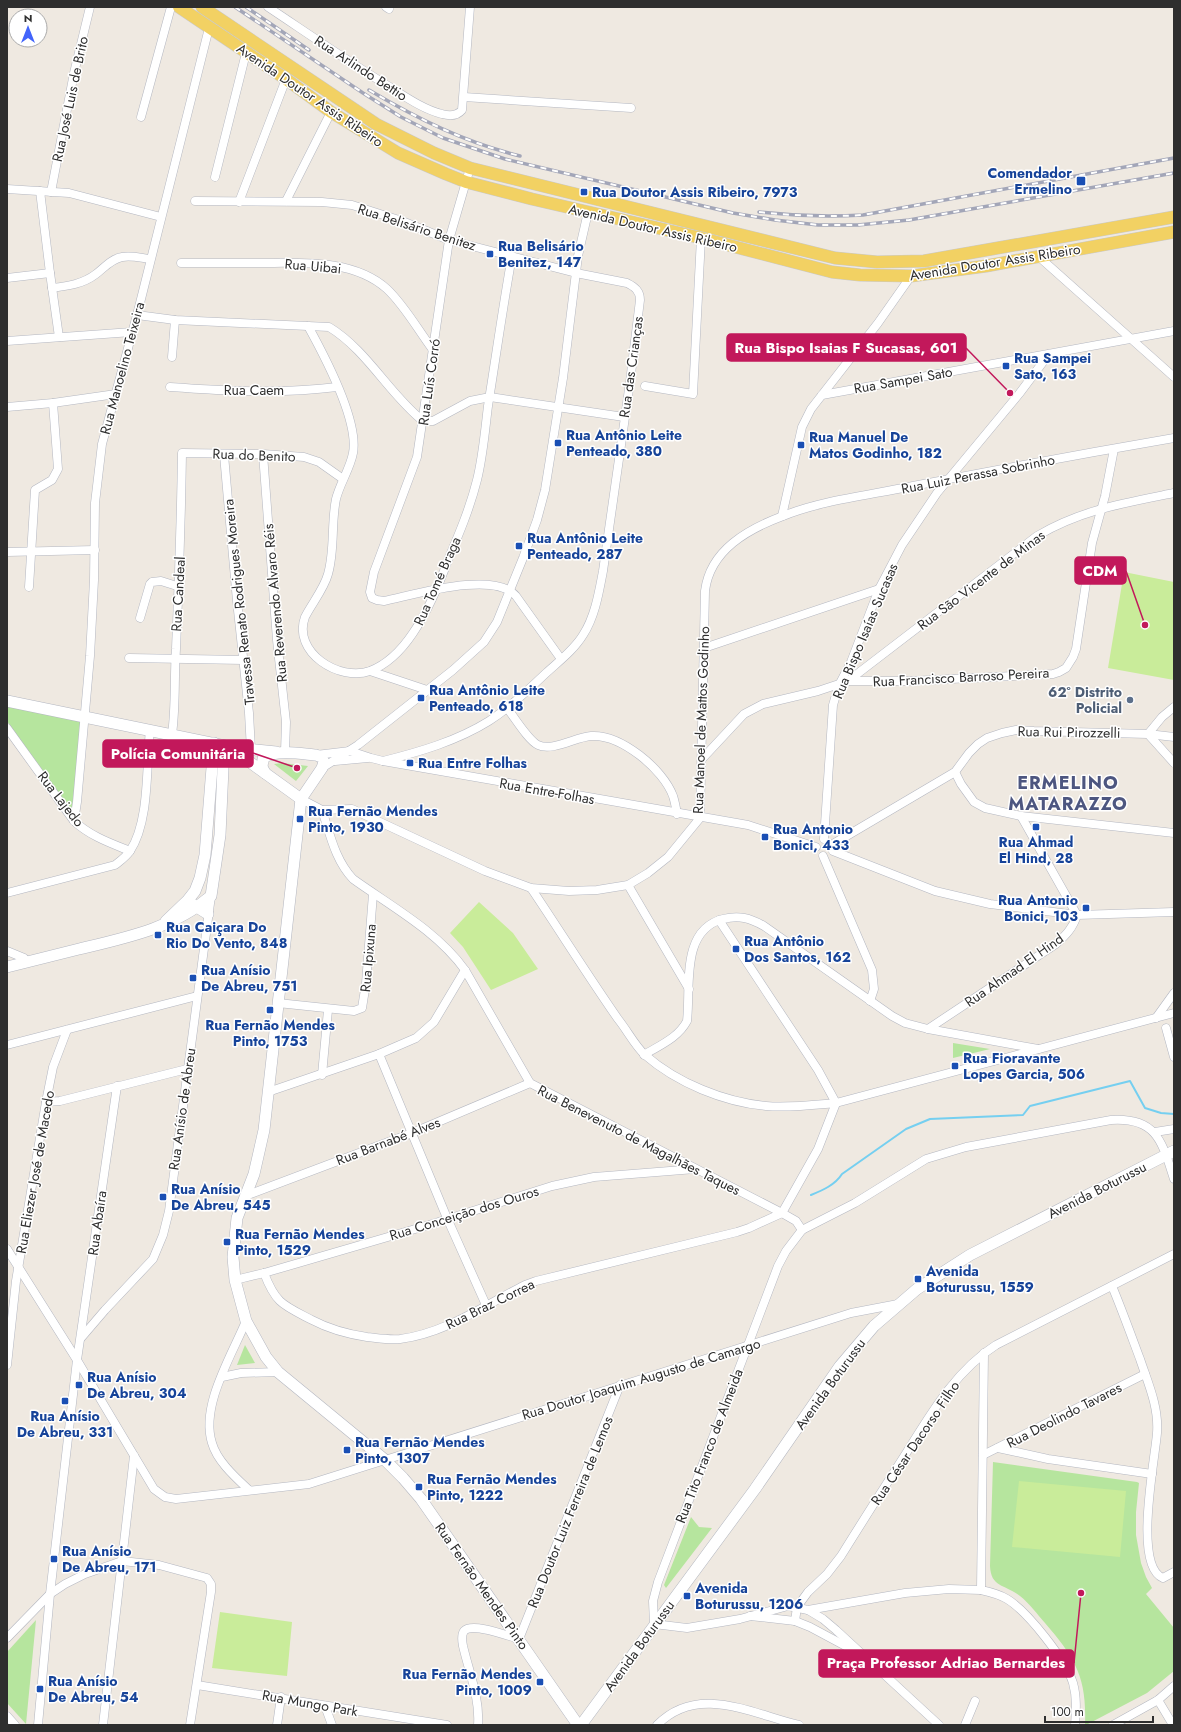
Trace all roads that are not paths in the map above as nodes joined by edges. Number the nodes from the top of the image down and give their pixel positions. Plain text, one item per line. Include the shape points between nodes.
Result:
1 (90, 7) edge
2 (171, 7) edge
3 (179, 7) edge
4 (202, 7) edge
5 (268, 7) edge
6 (470, 7) edge
7 (209, 28) junction
8 (246, 53) junction
9 (286, 79) junction
10 (464, 96) junction
11 (631, 108) dead end
12 (331, 112) junction
13 (141, 117) dead end
14 (376, 124) junction
15 (371, 137) junction
16 (470, 168) junction
17 (215, 177) dead end
18 (466, 182) junction
19 (7, 189) edge
20 (40, 191) junction
21 (51, 192) junction
22 (195, 201) dead end
23 (286, 201) junction
24 (239, 202) junction
25 (588, 212) junction
26 (161, 217) junction
27 (1174, 217) edge
28 (1174, 232) edge
29 (701, 238) junction
30 (449, 240) junction
31 (512, 256) junction
32 (1038, 256) junction
33 (150, 259) junction
34 (181, 263) dead end
35 (576, 272) junction
36 (50, 273) junction
37 (911, 276) junction
38 (7, 278) edge
39 (634, 287) joint
40 (52, 288) junction
41 (137, 315) junction
42 (175, 320) junction
43 (308, 326) junction
44 (329, 327) junction
45 (1174, 331) edge
46 (132, 332) junction
47 (59, 337) junction
48 (1130, 338) junction
49 (316, 339) junction
50 (7, 341) edge
51 (433, 350) junction
52 (1049, 354) junction
53 (172, 357) dead end
54 (1174, 377) edge
55 (645, 386) dead end
56 (170, 387) dead end
57 (338, 387) junction
58 (116, 394) junction
59 (822, 395) junction
60 (490, 397) junction
61 (53, 403) junction
62 (7, 407) edge
63 (558, 407) junction
64 (624, 417) junction
65 (423, 421) junction
66 (1174, 438) edge
67 (1114, 448) junction
68 (182, 453) joint
69 (263, 454) junction
70 (224, 455) junction
71 (342, 479) junction
72 (950, 479) junction
73 (1174, 493) edge
74 (1101, 508) junction
75 (782, 516) junction
76 (95, 550) junction
77 (31, 551) junction
78 (7, 552) edge
79 (29, 587) dead end
80 (180, 587) junction
81 (436, 589) junction
82 (880, 589) junction
83 (510, 590) junction
84 (140, 618) dead end
85 (704, 648) junction
86 (129, 658) dead end
87 (175, 659) junction
88 (561, 659) junction
89 (244, 660) junction
90 (370, 671) junction
91 (844, 683) junction
92 (427, 690) junction
93 (7, 701) edge
94 (1174, 707) edge
95 (508, 708) junction
96 (84, 716) junction
97 (7, 728) edge
98 (150, 730) junction
99 (172, 734) junction
100 (1148, 734) junction
101 (1174, 737) edge
102 (224, 746) junction
103 (251, 750) junction
104 (350, 750) junction
105 (285, 752) junction
106 (316, 755) junction
107 (370, 758) junction
108 (702, 759) junction
109 (334, 761) junction
110 (383, 761) junction
111 (1174, 763) edge
112 (322, 768) junction
113 (955, 772) junction
114 (265, 773) junction
115 (301, 799) junction
116 (322, 810) junction
117 (677, 814) junction
118 (1021, 816) junction
119 (700, 818) junction
120 (74, 821) junction
121 (1174, 833) edge
122 (824, 839) junction
123 (816, 847) junction
124 (833, 847) junction
125 (130, 852) junction
126 (823, 856) junction
127 (628, 885) junction
128 (531, 888) junction
129 (7, 893) edge
130 (373, 894) junction
131 (211, 896) junction
132 (188, 900) junction
133 (197, 907) junction
134 (1174, 912) edge
135 (208, 914) junction
136 (1077, 915) junction
137 (719, 920) junction
138 (161, 925) junction
139 (7, 952) edge
140 (28, 962) junction
141 (7, 967) edge
142 (465, 970) junction
143 (689, 989) junction
144 (1174, 993) edge
145 (197, 996) junction
146 (870, 1001) junction
147 (278, 1003) junction
148 (328, 1010) junction
149 (1174, 1013) edge
150 (1156, 1018) junction
151 (1166, 1028) dead end
152 (928, 1029) junction
153 (67, 1030) junction
154 (7, 1045) edge
155 (1041, 1049) junction
156 (379, 1054) junction
157 (644, 1055) junction
158 (1174, 1058) edge
159 (187, 1069) junction
160 (322, 1075) junction
161 (530, 1083) junction
162 (117, 1086) junction
163 (268, 1092) junction
164 (46, 1102) junction
165 (836, 1103) junction
166 (1174, 1129) edge
167 (412, 1132) junction
168 (1155, 1132) junction
169 (1170, 1153) edge
170 (697, 1169) junction
171 (1174, 1179) edge
172 (245, 1196) junction
173 (782, 1213) junction
174 (447, 1218) junction
175 (802, 1230) junction
176 (7, 1249) edge
177 (1174, 1254) edge
178 (18, 1268) junction
179 (264, 1273) junction
180 (235, 1280) junction
181 (1112, 1286) junction
182 (899, 1304) junction
183 (486, 1305) junction
184 (246, 1321) junction
185 (80, 1340) junction
186 (747, 1346) junction
187 (984, 1353) junction
188 (76, 1360) junction
189 (7, 1365) edge
190 (278, 1372) junction
191 (1145, 1374) junction
192 (222, 1377) junction
193 (620, 1385) junction
194 (998, 1448) junction
195 (984, 1455) junction
196 (134, 1456) junction
197 (385, 1460) junction
198 (1152, 1474) junction
199 (249, 1490) junction
200 (122, 1561) junction
201 (1174, 1572) edge
202 (981, 1590) junction
203 (808, 1592) junction
204 (50, 1594) junction
205 (827, 1606) junction
206 (783, 1607) junction
207 (797, 1607) junction
208 (808, 1610) junction
209 (749, 1616) junction
210 (818, 1616) junction
211 (781, 1620) junction
212 (795, 1621) junction
213 (654, 1624) junction
214 (810, 1627) junction
215 (7, 1638) edge
216 (519, 1639) junction
217 (863, 1656) junction
218 (197, 1685) junction
219 (1174, 1686) edge
220 (281, 1697) junction
221 (1158, 1700) junction
222 (976, 1701) dead end
223 (324, 1706) junction
224 (7, 1716) edge
225 (933, 1724) edge
226 (15, 1725) edge
227 (38, 1725) edge
228 (103, 1725) edge
229 (190, 1725) edge
230 (277, 1725) edge
231 (332, 1725) edge
232 (447, 1725) edge
233 (478, 1725) edge
234 (578, 1725) edge
235 (581, 1725) edge
236 (657, 1725) edge
237 (799, 1725) edge
238 (965, 1725) edge
239 (1075, 1725) edge
240 (1113, 1725) edge
241 (1173, 1725) edge

1 - 21 street, Rua José Luis de Brito via 74,73
2 - 13 street
3 - 7 main road, Avenida Doutor Assis Ribeiro
4 - 14 main road, Avenida Doutor Assis Ribeiro
5 - 10 street, Rua Arlindo Bettio via 358,68 405,96 443,114 459,113 462,110
6 - 10 street
7 - 8 main road, Avenida Doutor Assis Ribeiro
7 - 26 street, Rua Manoelino Teixeira
8 - 9 main road, Avenida Doutor Assis Ribeiro
8 - 17 street
9 - 12 main road, Avenida Doutor Assis Ribeiro
9 - 24 street
10 - 11 street
12 - 15 main road, Avenida Doutor Assis Ribeiro
12 - 23 street
14 - 15 main road via 375,134
14 - 16 main road, Avenida Doutor Assis Ribeiro via 434,154
15 - 18 main road, Avenida Doutor Assis Ribeiro via 410,158
16 - 18 street, Rua Luís Corró
16 - 27 main road, Avenida Doutor Assis Ribeiro via 835,258 877,262 924,261
18 - 25 main road, Avenida Doutor Assis Ribeiro
18 - 30 street, Rua Luís Corró
19 - 20 street
20 - 21 street
20 - 36 street
21 - 26 street via 84,197
22 - 24 street, Rua Belisário Benitez
23 - 24 street, Rua Belisário Benitez
23 - 30 street, Rua Belisário Benitez via 352,205
25 - 29 main road, Avenida Doutor Assis Ribeiro
25 - 35 street
26 - 33 street, Rua Manoelino Teixeira
28 - 32 main road, Avenida Doutor Assis Ribeiro
29 - 37 main road, Avenida Doutor Assis Ribeiro via 832,272
29 - 55 street via 693,394
30 - 31 street, Rua Belisário Benitez
30 - 51 street, Rua Luís Corró
31 - 35 street, Rua Belisário Benitez
31 - 60 street, Rua Tomé Braga
32 - 37 main road, Avenida Doutor Assis Ribeiro
32 - 48 street
33 - 40 street via 120,257 85,281
33 - 41 street, Rua Manoelino Teixeira
34 - 51 street, Rua Uibai via 302,263 334,266 359,273 386,288
35 - 39 street, Rua Belisário Benitez
35 - 63 street
36 - 38 street
36 - 40 street
37 - 59 street
39 - 64 street, Rua das Crianças via 639,293 640,300
40 - 47 street
41 - 42 street
41 - 46 street, Rua Manoelino Teixeira
42 - 43 street
42 - 53 street
43 - 44 street
43 - 49 street
44 - 49 street via 319,333
44 - 65 street via 357,350
45 - 48 street, Rua Sampei Sato
46 - 47 street
46 - 58 street, Rua Manoelino Teixeira
47 - 50 street
48 - 52 street, Rua Sampei Sato
48 - 54 street
49 - 57 street
51 - 65 street, Rua Luís Corró
52 - 59 street, Rua Sampei Sato
52 - 72 street, Rua Bispo Isaías Sucasas
56 - 57 street, Rua Caem via 259,390
57 - 71 street via 349,414 354,441 350,464
58 - 61 street
58 - 76 street, Rua Manoelino Teixeira via 102,444 96,480
59 - 75 street via 811,408 802,427
60 - 63 street
60 - 65 street via 470,400 433,421
60 - 81 street, Rua Tomé Braga via 477,480 462,526
61 - 62 street
61 - 77 street via 58,469 52,480 35,490
63 - 64 street
63 - 83 street via 545,490 537,520
64 - 88 street, Rua das Crianças via 598,595 583,636
65 - 81 street, Rua Luís Corró via 415,466 374,572 370,592 372,598 384,601
66 - 67 street, Rua Luiz Perassa Sobrinho
67 - 72 street, Rua Luiz Perassa Sobrinho
67 - 74 street, Rua Francisco Barroso Pereira
68 - 70 street, Rua do Benito
68 - 80 street, Rua Candeal
69 - 70 street, Rua do Benito
69 - 71 street, Rua do Benito via 293,455 312,459
69 - 105 street, Rua Reverendo Alvaro Réis via 286,722
70 - 89 street, Travessa Renato Rodrigues Moreira
71 - 90 street via 336,498 328,574 305,617 302,630 309,648 322,663 344,671
72 - 75 street, Rua Luiz Perassa Sobrinho via 818,505
72 - 82 street, Rua Bispo Isaías Sucasas via 930,502 910,533
73 - 74 street, Rua São Vicente de Minas
74 - 91 street, Rua São Vicente de Minas via 1058,524 1036,536
74 - 91 street, Rua Francisco Barroso Pereira via 1092,543 1076,649 1070,664 1062,671 1010,677
75 - 85 street, Rua Manoel de Mattos Godinho via 740,538 713,564 705,591
76 - 77 street
76 - 96 street, Rua Manoelino Teixeira via 90,656
77 - 78 street
77 - 79 street
80 - 84 street via 161,581 152,582
80 - 87 street, Rua Candeal
81 - 83 street via 452,586 498,586
81 - 90 street, Rua Tomé Braga via 423,618 403,647 390,659
82 - 85 street
82 - 91 street, Rua Bispo Isaías Sucasas
83 - 88 street
83 - 92 street via 497,622 484,642
85 - 108 street, Rua Manoel de Mattos Godinho
86 - 87 street
87 - 89 street
87 - 99 street, Rua Candeal
88 - 95 street, Rua das Crianças
89 - 103 street, Travessa Renato Rodrigues Moreira
90 - 92 street
91 - 108 street, Rua Francisco Barroso Pereira via 752,709 734,724
91 - 122 street, Rua Bispo Isaías Sucasas via 832,716
92 - 104 street
93 - 96 street
94 - 100 street
95 - 110 street, Rua das Crianças via 453,739
95 - 117 street via 532,741 544,747 582,737 600,736 630,748 650,764 667,785 673,796
96 - 98 street
96 - 120 street, Rua Manoelino Teixeira
97 - 120 street, Rua Lajedo
98 - 99 street
98 - 125 street via 143,816
99 - 102 street
100 - 101 street, Rua Rui Pirozzelli
100 - 111 street
100 - 113 street, Rua Rui Pirozzelli via 1016,730 987,738 978,744
102 - 103 street
102 - 114 street
102 - 131 street via 220,835
102 - 132 street via 200,878
103 - 105 street
104 - 106 street
104 - 107 street, Rua Entre-Folhas
104 - 109 street
105 - 106 street
105 - 114 street via 265,756 262,763
106 - 112 street via 322,759
107 - 109 street, Rua Entre-Folhas
107 - 110 street, Rua Entre-Folhas
108 - 119 street, Rua Manoel de Mattos Godinho
109 - 112 street
110 - 117 street, Rua Entre-Folhas
112 - 115 street
113 - 118 street via 974,802 985,808
113 - 124 street
114 - 115 street
115 - 116 street, Rua Manoel de Mattos Godinho
115 - 147 street, Rua Fernão Mendes Pinto
116 - 128 street, Rua Manoel de Mattos Godinho via 352,809 485,871
116 - 130 street, Rua Benevenuto de Magalhães Taques via 341,865 353,879
117 - 119 street, Rua Entre-Folhas
118 - 121 street
118 - 136 street
119 - 123 street, Rua Entre-Folhas via 748,825
119 - 127 street, Rua Manoel de Mattos Godinho via 668,857
120 - 125 street, Rua Lajedo via 84,830
122 - 123 street via 817,843
122 - 124 street via 828,839
123 - 126 street
124 - 126 street via 826,856
124 - 136 street via 928,888 961,898 1021,909
125 - 129 street via 114,865
126 - 146 street via 872,970 874,989
127 - 128 street, Rua Manoel de Mattos Godinho via 569,891
127 - 143 street
128 - 157 street
130 - 142 street, Rua Benevenuto de Magalhães Taques via 445,945
130 - 148 street, Rua Ipixuna via 364,1004 357,1011
131 - 133 street
131 - 135 street, Rua Anísio de Abreu
132 - 133 street
132 - 138 street
133 - 135 street
133 - 138 street
134 - 136 street
135 - 145 street, Rua Anísio de Abreu
136 - 152 street, Rua Ahmad El Hind via 1074,926 1056,944
137 - 143 street via 702,929 698,936 691,958
137 - 146 street via 741,916 757,922
137 - 165 street via 818,1070
138 - 140 street via 107,943
139 - 140 street
140 - 141 street
142 - 156 street via 434,1022 425,1032
142 - 161 street, Rua Benevenuto de Magalhães Taques
143 - 157 street via 687,1021 683,1028
144 - 150 street
145 - 153 street
145 - 159 street, Rua Anísio de Abreu
146 - 152 street via 905,1023
147 - 148 street, Rua Ipixuna
147 - 163 street, Rua Fernão Mendes Pinto
148 - 160 street
149 - 150 street
150 - 155 street
151 - 158 street
152 - 155 street
153 - 154 street
153 - 164 street, Rua Eliezer José de Macedo via 53,1068
155 - 165 street
156 - 160 street
156 - 167 street
157 - 165 street via 679,1078 714,1094 742,1102 766,1106
159 - 162 street
159 - 185 street, Rua Anísio de Abreu via 169,1211 158,1249 153,1259
160 - 163 street
161 - 167 street, Rua Barnabé Alves
161 - 170 street, Rua Benevenuto de Magalhães Taques
162 - 164 street via 60,1101
162 - 185 street, Rua Abaíra
163 - 172 street, Rua Fernão Mendes Pinto via 259,1157
164 - 178 street, Rua Eliezer José de Macedo
165 - 173 street via 818,1149
166 - 168 street
167 - 172 street, Rua Barnabé Alves
167 - 174 street
168 - 169 street
168 - 175 street via 1136,1121 1111,1120 938,1154
169 - 171 street
169 - 182 street, Avenida Boturussu via 970,1255 934,1276
170 - 173 street, Rua Benevenuto de Magalhães Taques
170 - 174 street, Rua Conceição dos Ouros via 615,1175 576,1181
172 - 180 street, Rua Fernão Mendes Pinto via 236,1218
173 - 175 street, Rua Benevenuto de Magalhães Taques via 796,1221
173 - 183 street, Rua Braz Correa via 737,1232 536,1282
174 - 179 street, Rua Conceição dos Ouros
174 - 183 street
175 - 186 street, Rua Tito Franco de Almeida via 778,1266
176 - 178 street, Rua Doutor Joaquim Augusto de Camargo
177 - 181 street, Rua César Dacorso Filho
178 - 188 street, Rua Doutor Joaquim Augusto de Camargo
178 - 189 street, Rua Eliezer José de Macedo
179 - 180 street, Rua Conceição dos Ouros
179 - 183 street, Rua Braz Correa via 271,1290 280,1302 321,1325 357,1336 399,1339 416,1336 452,1323
180 - 184 street, Rua Fernão Mendes Pinto
181 - 187 street, Rua César Dacorso Filho
181 - 191 street
182 - 186 street, Rua Doutor Joaquim Augusto de Camargo via 851,1314
182 - 213 street, Avenida Boturussu via 868,1332 840,1366 755,1488
184 - 190 street, Rua Fernão Mendes Pinto via 266,1357
184 - 192 street
185 - 188 street, Rua Abaíra
186 - 193 street, Rua Doutor Joaquim Augusto de Camargo
186 - 213 street, Rua Tito Franco de Almeida via 658,1582 653,1601
187 - 195 street
187 - 203 street, Rua César Dacorso Filho via 968,1367 940,1400 841,1556
188 - 196 street, Rua Doutor Joaquim Augusto de Camargo
188 - 204 street
190 - 192 street via 241,1373
190 - 197 street, Rua Fernão Mendes Pinto
191 - 194 street, Rua Deolindo Tavares
191 - 198 street via 1156,1413 1157,1430
192 - 199 street via 209,1422 212,1444 228,1469
193 - 197 street, Rua Doutor Joaquim Augusto de Camargo
193 - 216 street, Rua Doutor Luiz Ferreira de Lemos
194 - 195 street, Rua Deolindo Tavares
194 - 198 street via 1048,1460
195 - 202 street
196 - 199 street, Rua Doutor Joaquim Augusto de Camargo via 154,1489 165,1497 196,1498
196 - 200 street
197 - 199 street, Rua Doutor Joaquim Augusto de Camargo via 291,1488
197 - 216 street, Rua Fernão Mendes Pinto via 421,1499
198 - 201 street via 1147,1517 1149,1555 1157,1576 1163,1578
200 - 204 street via 85,1574
200 - 218 street via 159,1565 207,1578 211,1584
200 - 228 street
202 - 205 street via 930,1590
202 - 239 street via 1000,1595 1022,1611 1068,1670 1076,1695
203 - 206 street, Rua César Dacorso Filho
203 - 207 street, Rua César Dacorso Filho
204 - 215 street
204 - 227 street
205 - 208 street
205 - 210 street
206 - 207 street
206 - 209 street
206 - 211 street
207 - 208 street
207 - 212 street
208 - 210 street
209 - 211 street
209 - 213 street via 687,1628
210 - 214 street
210 - 217 street
211 - 212 street
212 - 214 street
213 - 235 street, Avenida Boturussu
214 - 217 street
216 - 233 street via 478,1628 464,1631 463,1646 478,1700
216 - 234 street, Rua Fernão Mendes Pinto
217 - 225 street
218 - 220 street, Rua Mungo Park
218 - 229 street
219 - 221 street
220 - 223 street, Rua Mungo Park
220 - 230 street
221 - 240 street
221 - 241 street
222 - 238 street
223 - 231 street
223 - 232 street, Rua Mungo Park
224 - 226 street
236 - 237 street via 674,1711 688,1706 714,1703

